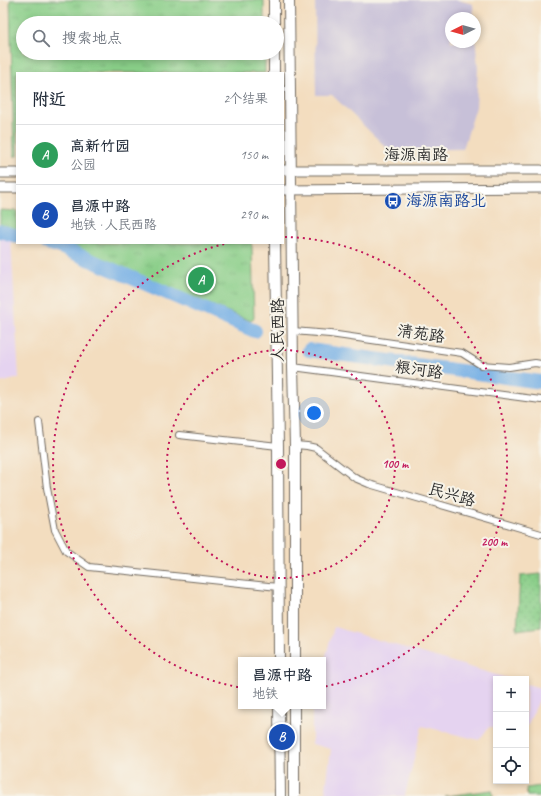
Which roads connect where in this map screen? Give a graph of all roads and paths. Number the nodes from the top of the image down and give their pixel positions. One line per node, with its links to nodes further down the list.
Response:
1 (274, 0): 3 (main road)
2 (289, 0): 6 (main road, 人民西路)
3 (274, 16)
4 (274, 60): 5 (main road)
5 (274, 72)
6 (287, 170): 7 (main road, 海源南路); 13 (main road, 人民西路)
7 (541, 170)
8 (16, 173): 9 (main road)
9 (0, 174)
10 (0, 188): 11 (main road)
11 (16, 188)
12 (541, 188): 13 (main road)
13 (287, 190): 15 (main road, 人民西路)
14 (275, 244): 22 (main road, 人民西路)
15 (294, 331): 16 (street, 清苑路); 17 (main road, 人民西路)
16 (541, 364)
17 (293, 367): 18 (street, 粮河路); 21 (main road, 人民西路)
18 (541, 400)
19 (39, 422): 24 (street)
20 (179, 434): 22 (street)
21 (295, 445): 23 (street, 民兴路); 26 (main road, 人民西路)
22 (278, 446): 24 (main road, 人民西路)
23 (541, 534)
24 (278, 587): 25 (main road, 人民西路)
25 (279, 657)
26 (294, 657)
27 (279, 709): 29 (main road)
28 (294, 709): 30 (main road)
29 (280, 796)
30 (294, 796)

